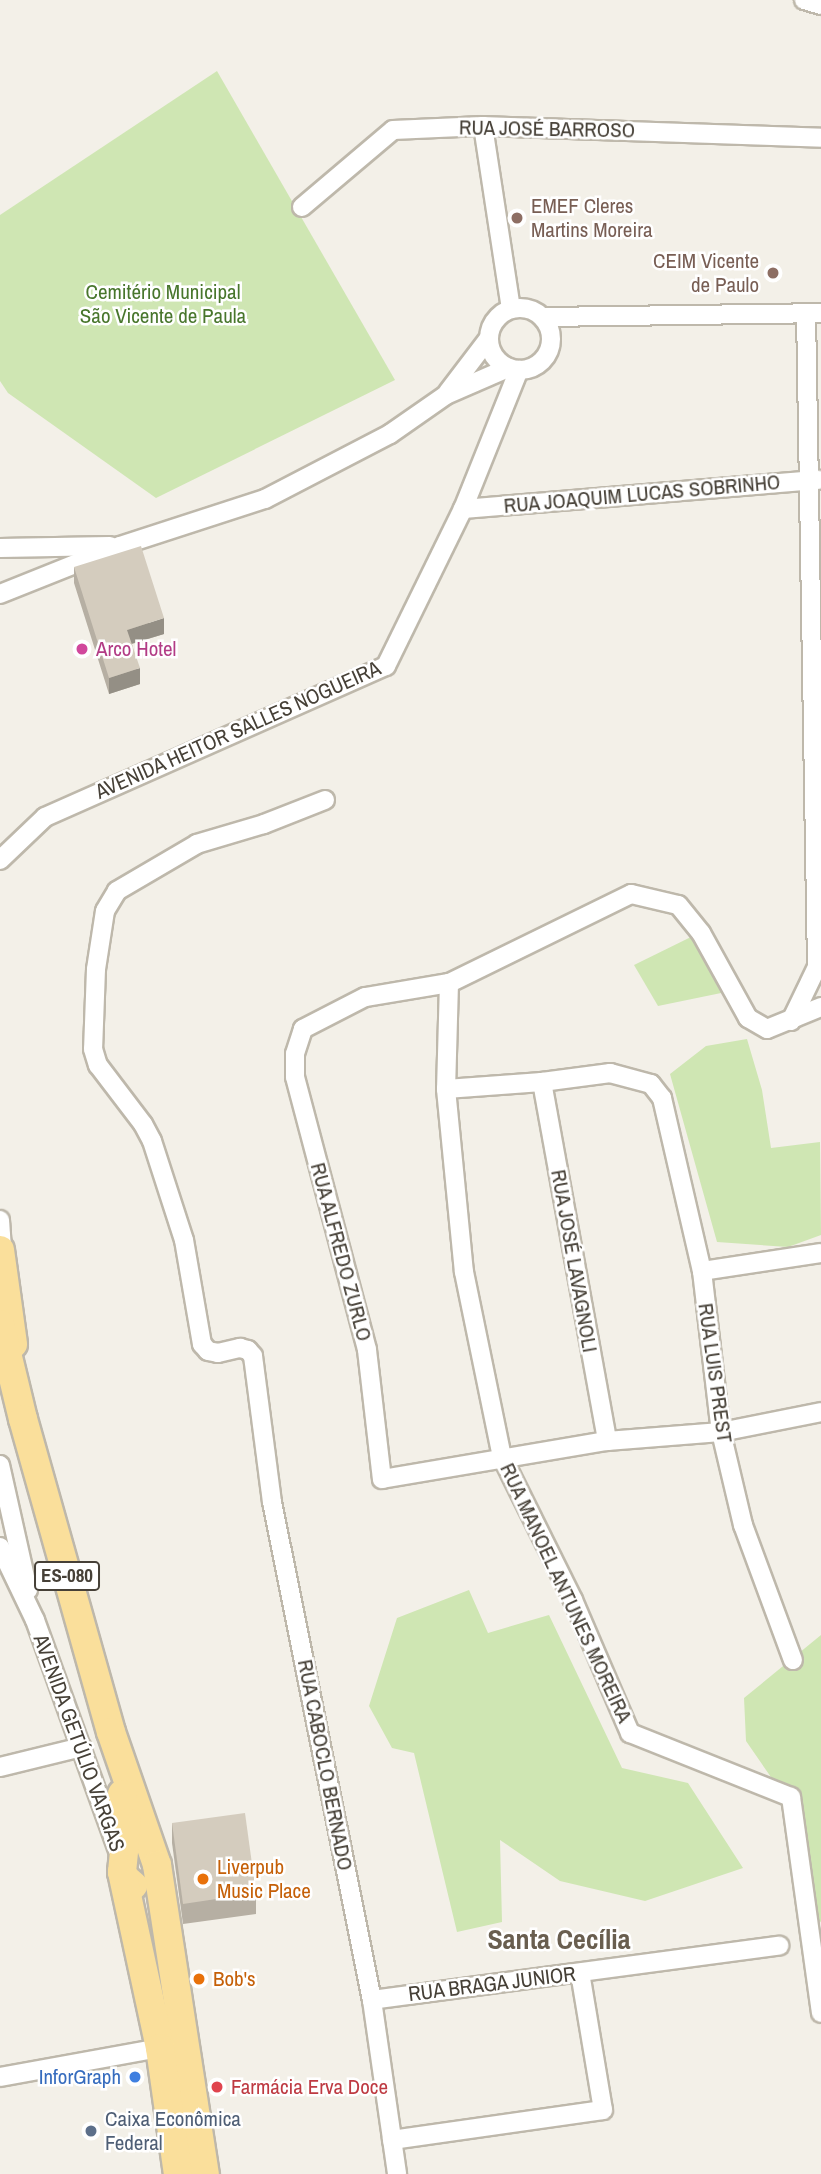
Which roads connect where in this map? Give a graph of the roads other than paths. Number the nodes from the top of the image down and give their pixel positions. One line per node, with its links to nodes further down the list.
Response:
1 (804, 0): 2 (street)
2 (821, 5)
3 (483, 126): 4 (street, RUA JOSÉ BARROSO); 5 (street, RUA JOSÉ BARROSO); 6 (street)
4 (821, 138)
5 (302, 207)
6 (511, 308): 8 (street); 9 (street)
7 (814, 313): 8 (street); 12 (street)
8 (543, 317): 10 (street)
9 (489, 338): 10 (street); 11 (street)
10 (513, 369): 11 (street); 13 (street, AVENIDA HEITOR SALLES NOGUEIRA)
11 (446, 395): 14 (street)
12 (815, 480): 13 (street, RUA JOAQUIM LUCAS SOBRINHO); 21 (street)
13 (463, 509): 18 (street, AVENIDA HEITOR SALLES NOGUEIRA)
14 (120, 546): 15 (street); 16 (street)
15 (0, 548)
16 (0, 594)
17 (325, 800): 44 (street, RUA CABOCLO BERNADO)
18 (0, 860)
19 (449, 984): 21 (street); 23 (street, RUA MANOEL ANTUNES MOREIRA); 33 (street, RUA ALFREDO ZURLO)
20 (821, 1007): 21 (street)
21 (791, 1021)
22 (542, 1082): 23 (street); 27 (street, RUA LUIS PREST); 32 (street, RUA JOSÉ LAVAGNOLI)
23 (446, 1089): 33 (street, RUA MANOEL ANTUNES MOREIRA)
24 (0, 1220): 26 (street)
25 (821, 1253): 27 (street)
26 (1, 1256): 30 (main road, ES-080)
27 (702, 1271): 31 (street, RUA LUIS PREST)
28 (0, 1324): 30 (main road, ES-080)
29 (821, 1412): 31 (street)
30 (23, 1419): 38 (main road, ES-080)
31 (721, 1432): 32 (street); 37 (street, RUA LUIS PREST)
32 (607, 1441): 33 (street)
33 (502, 1457): 45 (street, RUA MANOEL ANTUNES MOREIRA)
34 (0, 1465): 36 (street, AVENIDA GETÚLIO VARGAS)
35 (0, 1548): 36 (street, AVENIDA GETÚLIO VARGAS)
36 (35, 1620): 39 (street, AVENIDA GETÚLIO VARGAS)
37 (793, 1660)
38 (111, 1732): 41 (main road, ES-080); 41 (main road, ES-080)
39 (82, 1747): 40 (street); 41 (street, AVENIDA GETÚLIO VARGAS)
40 (0, 1767)
41 (133, 1850): 46 (main road, AVENIDA GETÚLIO VARGAS / ES-080); 50 (main road, AVENIDA GETÚLIO VARGAS / ES-080)
42 (779, 1946): 43 (street, RUA BRAGA JUNIOR)
43 (580, 1973): 44 (street, RUA BRAGA JUNIOR); 48 (street)
44 (372, 2000): 48 (street, RUA CABOCLO BERNADO)
45 (821, 2012)
46 (160, 2048): 47 (street); 49 (main road, AVENIDA GETÚLIO VARGAS / ES-080)
47 (0, 2077)
48 (392, 2140): 51 (street, RUA CABOCLO BERNADO)
49 (177, 2174)
50 (205, 2174)
51 (397, 2174)

